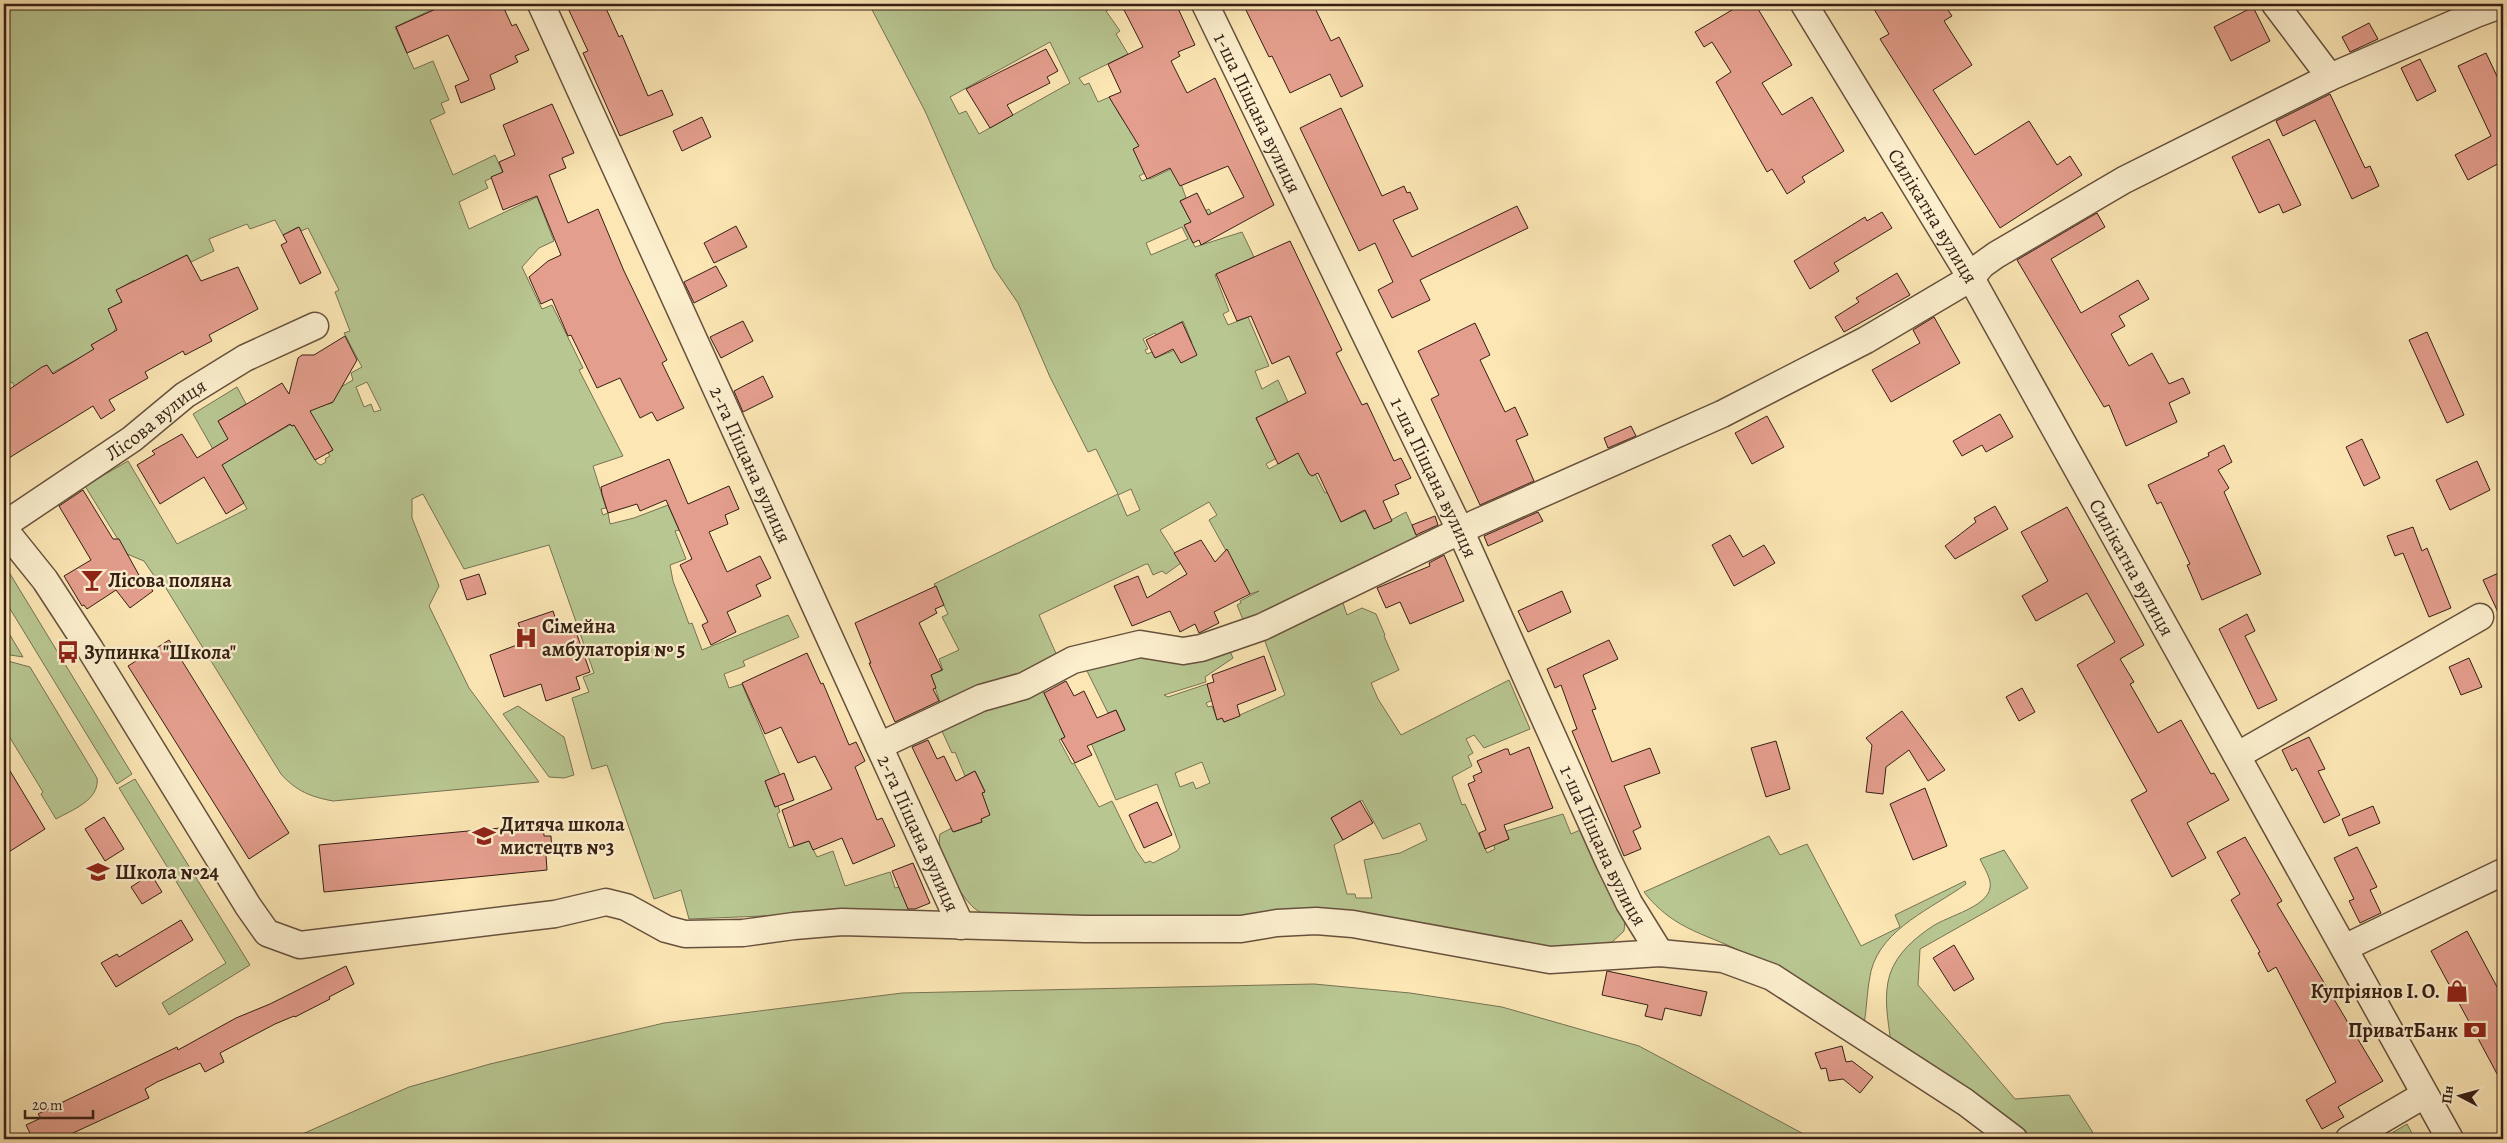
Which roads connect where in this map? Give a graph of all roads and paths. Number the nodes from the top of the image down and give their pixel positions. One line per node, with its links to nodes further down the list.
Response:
1 (541, 4): 13 (street, 2-га Піщана вулиця)
2 (1205, 4): 11 (street, 1-ша Піщана вулиця)
3 (1804, 4): 7 (street, Силікатна вулиця)
4 (2275, 4): 6 (street)
5 (2499, 10): 6 (street)
6 (2330, 78): 7 (street)
7 (1971, 278): 11 (street); 14 (street, Силікатна вулиця)
8 (315, 326): 9 (street, Лісова вулиця)
9 (4, 525)
10 (4, 529): 16 (street)
11 (1461, 532): 13 (street); 18 (street, 1-ша Піщана вулиця)
12 (2480, 617): 14 (street)
13 (879, 746): 16 (street, 2-га Піщана вулиця)
14 (2238, 755): 17 (street, Силікатна вулиця)
15 (2503, 872): 17 (street)
16 (961, 926): 18 (street)
17 (2344, 948): 19 (street, Силікатна вулиця)
18 (1660, 952): 20 (street)
19 (2424, 1095): 21 (street); 22 (street, Силікатна вулиця)
20 (2014, 1139)
21 (2349, 1139)
22 (2450, 1139)

